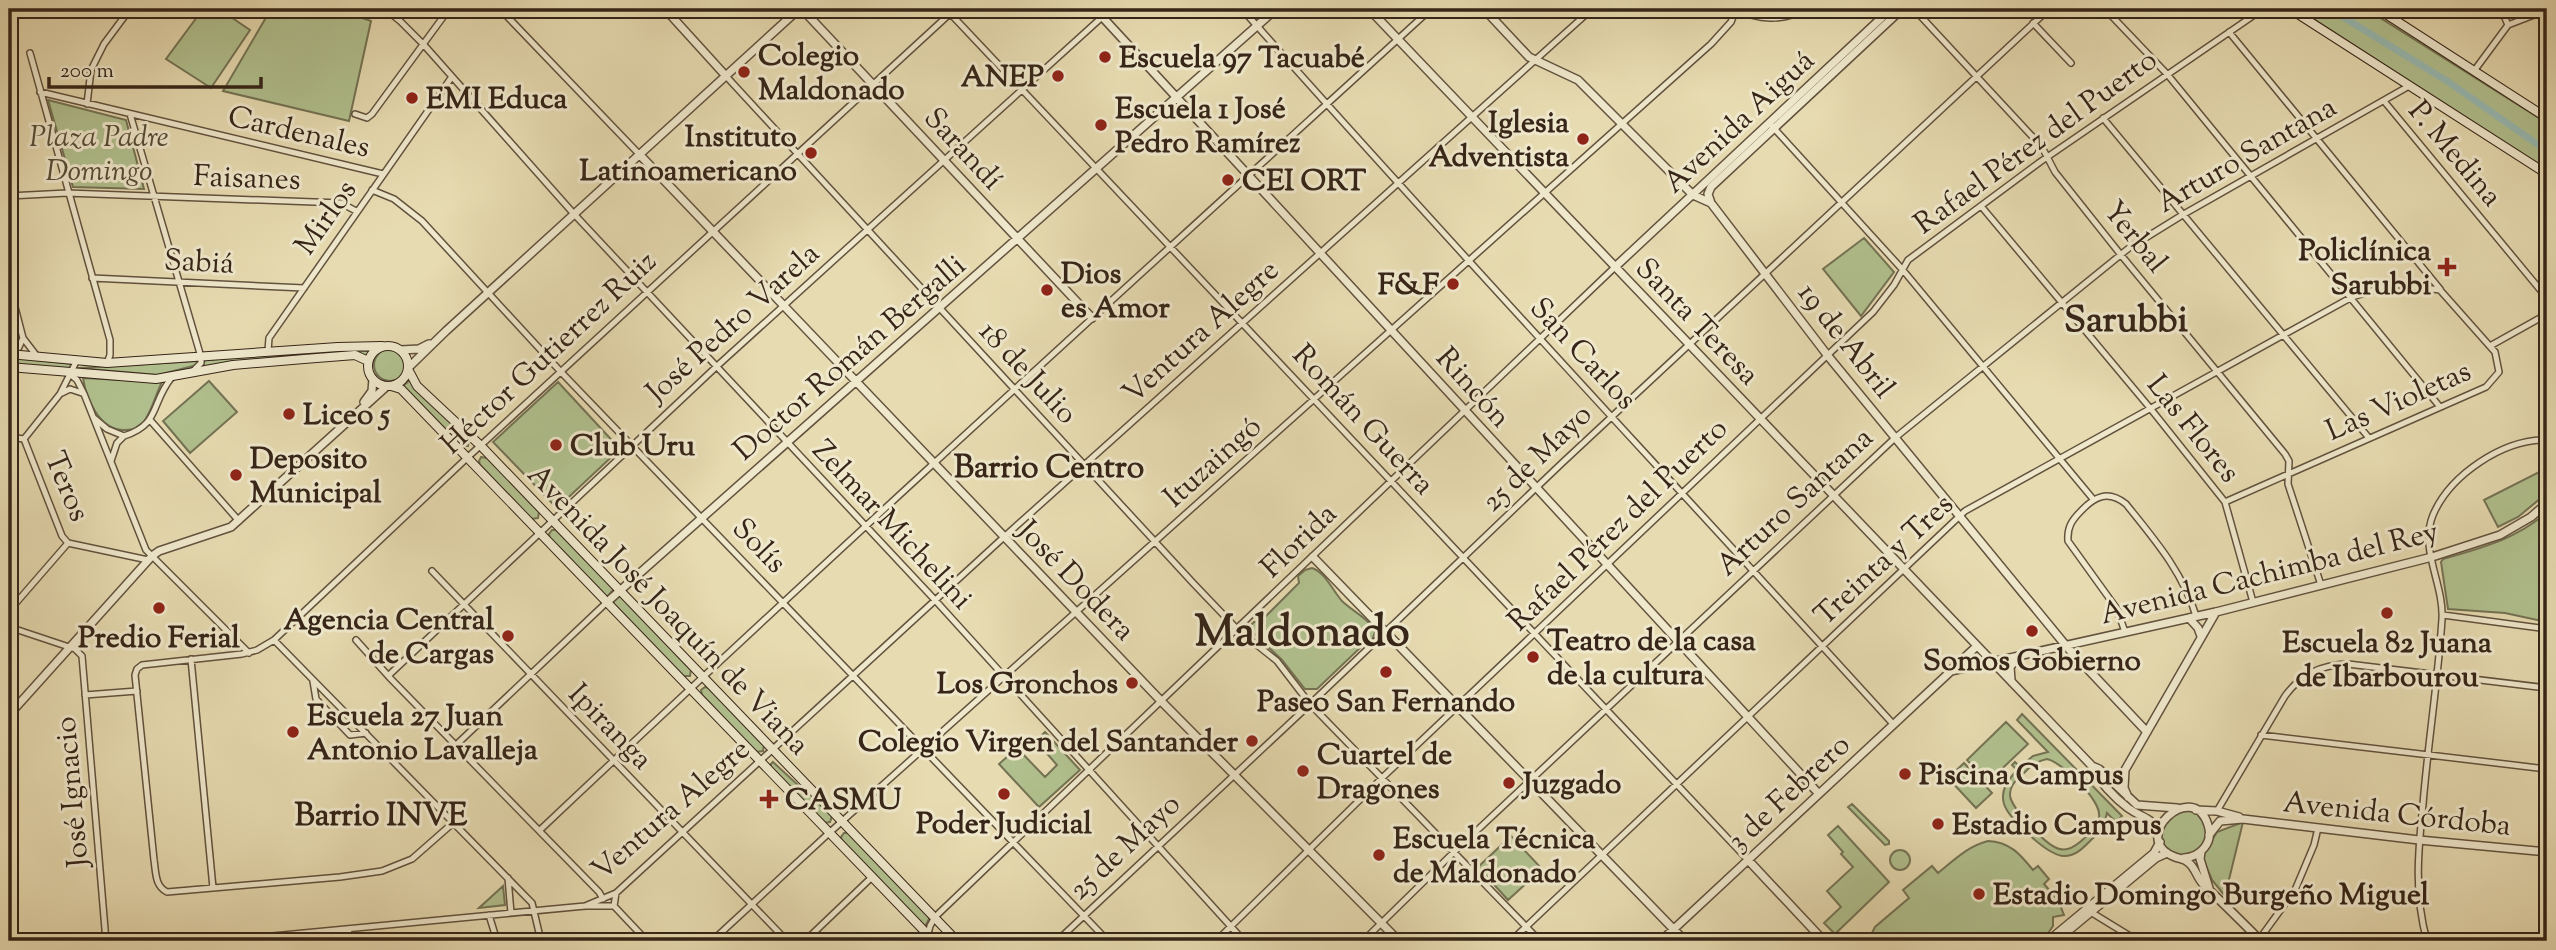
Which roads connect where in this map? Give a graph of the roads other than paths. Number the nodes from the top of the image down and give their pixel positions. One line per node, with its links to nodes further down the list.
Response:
1 (130, 9): 50 (street)
2 (385, 9): 34 (street, Zelmar Michelini)
3 (449, 9): 34 (street)
4 (500, 9): 60 (street)
5 (665, 9): 40 (street, 18 de Julio)
6 (800, 9): 40 (street); 43 (street, Sarandí)
7 (1095, 9): 28 (street, Rincón)
8 (1111, 9): 28 (street, José Pedro Varela)
9 (1242, 9): 31 (street, San Carlos)
10 (1276, 9): 31 (street, Doctor Román Bergalli)
11 (1369, 9): 33 (street, Santa Teresa)
12 (1431, 9): 33 (street)
13 (1484, 9): 36 (street, 19 de Abril)
14 (1592, 9): 36 (street, Ventura Alegre)
15 (1736, 9): 16 (street); 56 (street, Ituzaingó)
16 (1804, 9)
17 (1891, 9): 57 (street, Avenida Aiguá)
18 (1902, 9): 57 (street, Avenida Aiguá)
19 (1914, 9): 41 (street, Yerbal)
20 (2049, 9): 29 (street, 25 de Mayo)
21 (2105, 9): 39 (street)
22 (2263, 9): 32 (street, Rafael Pérez del Puerto)
23 (2290, 9): 44 (main road)
24 (2378, 9): 38 (main road)
25 (2501, 9): 30 (street)
26 (950, 10): 43 (street, Héctor Gutierrez Ruiz); 45 (street, Román Guerra)
27 (2547, 10): 30 (street)
28 (1102, 17): 45 (street, José Pedro Varela); 47 (street, Rincón)
29 (2033, 23): 37 (street); 41 (street, 25 de Mayo)
30 (2508, 25): 38 (street)
31 (1257, 26): 47 (street, Doctor Román Bergalli); 49 (street, San Carlos)
32 (2229, 32): 39 (street, Rafael Pérez del Puerto); 58 (street)
33 (1399, 39): 49 (street); 53 (street, Santa Teresa)
34 (424, 45): 42 (street, Zelmar Michelini); 52 (street)
35 (30, 53): 46 (street)
36 (1535, 60): 53 (street, Ventura Alegre); 56 (street, 19 de Abril)
37 (2071, 63)
38 (2474, 71): 55 (main road)
39 (2167, 74): 54 (street, Rafael Pérez del Puerto); 68 (street)
40 (725, 75): 59 (street, 18 de Julio); 60 (street)
41 (1976, 75): 61 (street, Yerbal); 77 (street, 25 de Mayo)
42 (451, 78): 65 (street, Mirlos); 80 (street, Zelmar Michelini)
43 (873, 85): 59 (street, Héctor Gutierrez Ruiz); 62 (street, Sarandí)
44 (2409, 86): 48 (street, Arturo Santana); 66 (main road)
45 (1021, 88): 62 (street, José Pedro Varela); 64 (street, Román Guerra)
46 (40, 92): 50 (street, Cardenales); 71 (street)
47 (1176, 99): 64 (street, Doctor Román Bergalli); 67 (street, Rincón)
48 (2384, 101): 58 (street, Arturo Santana); 100 (street, P. Medina)
49 (1328, 102): 67 (street); 69 (street, San Carlos)
50 (87, 104): 51 (street, Cardenales)
51 (130, 114): 65 (street, Cardenales); 75 (street)
52 (355, 114)
53 (1472, 117): 69 (street, Ventura Alegre); 72 (street, Santa Teresa)
54 (2103, 118): 61 (street, Rafael Pérez del Puerto); 81 (street)
55 (2547, 118)
56 (1622, 124): 72 (street, Ituzaingó); 73 (street, 19 de Abril)
57 (1772, 127): 63 (street, Avenida Aiguá); 77 (street)
58 (2318, 138): 68 (street, Arturo Santana); 96 (street)
59 (798, 153): 82 (street, Héctor Gutierrez Ruiz); 83 (street, 18 de Julio)
60 (639, 154): 80 (street); 82 (street, José Dodera)
61 (2047, 157): 78 (street, Rafael Pérez del Puerto); 87 (street, Yerbal)
62 (944, 159): 83 (street, José Pedro Varela); 84 (street, Sarandí)
63 (1730, 164): 73 (street, Avenida Aiguá); 76 (street, Avenida Aiguá)
64 (1098, 169): 84 (street, Doctor Román Bergalli); 85 (street, Román Guerra)
65 (383, 174): 70 (street, Mirlos)
66 (2547, 174)
67 (1249, 176): 85 (street); 86 (street, Rincón)
68 (2251, 176): 81 (street, Arturo Santana); 99 (street)
69 (1398, 183): 86 (street, Ventura Alegre); 88 (street, San Carlos)
70 (372, 190): 79 (street, Mirlos); 98 (street, Solís)
71 (67, 193): 74 (street, Faisanes); 75 (street, Faisanes); 92 (street)
72 (1544, 193): 88 (street, Ituzaingó); 89 (street, Santa Teresa)
73 (1693, 195): 76 (street, 19 de Abril); 89 (street, Avenida Aiguá)
74 (9, 196)
75 (153, 197): 79 (street, Faisanes); 93 (street)
76 (1711, 203): 91 (street, 19 de Abril)
77 (1841, 203): 90 (street); 91 (street, 25 de Mayo)
78 (1982, 206): 90 (street, Rafael Pérez del Puerto); 101 (street, Las Flores)
79 (356, 211): 95 (street, Mirlos)
80 (574, 214): 97 (street, Zelmar Michelini); 98 (street)
81 (2184, 214): 87 (street, Arturo Santana); 109 (street)
82 (713, 230): 97 (street, Héctor Gutierrez Ruiz); 102 (street, José Dodera)
83 (867, 230): 102 (street, José Pedro Varela); 103 (street, 18 de Julio)
84 (1017, 239): 103 (street, Doctor Román Bergalli); 105 (street, Sarandí)
85 (1171, 247): 105 (street); 106 (street, Román Guerra)
86 (1320, 254): 106 (street, Ventura Alegre); 107 (street, Rincón)
87 (2121, 255): 101 (street, Arturo Santana); 128 (street, Yerbal)
88 (1469, 260): 107 (street, Ituzaingó); 111 (street, San Carlos)
89 (1615, 267): 111 (street, Florida); 112 (street, Santa Teresa)
90 (1902, 269): 118 (street, Rafael Pérez del Puerto); 124 (street)
91 (1766, 272): 112 (street, 25 de Mayo); 118 (street, 19 de Abril)
92 (92, 278): 93 (street, Sabiá); 123 (street)
93 (178, 283): 95 (street, Sabiá); 119 (street)
94 (9, 284): 110 (street)
95 (303, 288): 116 (street, Mirlos)
96 (2440, 289): 99 (street, Treinta y Tres); 113 (street)
97 (646, 292): 125 (street, Zelmar Michelini); 129 (street, Héctor Gutierrez Ruiz)
98 (488, 293): 108 (street); 129 (street, Solís)
99 (2352, 297): 109 (street, Treinta y Tres); 140 (street)
100 (2547, 298)
101 (2061, 302): 124 (street, Arturo Santana); 141 (street, Las Flores)
102 (785, 305): 125 (street, José Pedro Varela); 134 (street, José Dodera)
103 (939, 307): 134 (street, Doctor Román Bergalli); 136 (street, 18 de Julio)
104 (2547, 314): 113 (street, Las Violetas)
105 (1092, 318): 136 (street)
106 (1243, 323): 139 (street, Román Guerra); 160 (street, Ventura Alegre)
107 (1391, 330): 139 (street, Ituzaingó); 142 (street, Rincón)
108 (446, 331): 115 (street); 127 (street)
109 (2284, 334): 128 (street, Treinta y Tres); 151 (street)
110 (23, 338): 117 (street); 120 (street)
111 (1539, 339): 142 (street, Florida); 145 (street, San Carlos)
112 (1689, 344): 145 (street, 25 de Mayo); 146 (street, Santa Teresa)
113 (2490, 345): 140 (street, Las Violetas)
114 (382, 346): 115 (main road); 116 (main road); 122 (main road)
115 (401, 350): 127 (main road)
116 (268, 351): 119 (main road)
117 (10, 354): 120 (main road)
118 (1828, 356): 146 (street, Rafael Pérez del Puerto); 150 (street, 19 de Abril)
119 (201, 357): 123 (main road); 130 (street)
120 (38, 358): 121 (main road)
121 (77, 360): 123 (main road); 131 (street)
122 (368, 361): 130 (main road); 133 (main road)
123 (107, 363)
124 (1984, 366): 150 (street, Arturo Santana); 158 (street)
125 (716, 367): 154 (street, Zelmar Michelini); 155 (street, José Pedro Varela)
126 (9, 368): 131 (main road)
127 (408, 369): 135 (main road); 156 (main road, Avenida José Joaquín de Viana)
128 (2218, 370): 141 (street, Treinta y Tres); 162 (street, Yerbal)
129 (561, 372): 155 (street, Solís); 156 (street, Héctor Gutierrez Ruiz)
130 (190, 373): 132 (main road)
131 (70, 374): 132 (main road); 137 (street); 138 (street)
132 (172, 377): 147 (street)
133 (373, 379): 135 (main road); 144 (street)
134 (856, 379): 154 (street, Doctor Román Bergalli); 159 (street, José Dodera)
135 (389, 386): 144 (street); 157 (main road, Avenida José Joaquín de Viana)
136 (1015, 390): 159 (street); 160 (street, 18 de Julio)
137 (60, 394): 138 (street); 152 (street)
138 (84, 394): 143 (street)
139 (1314, 400): 163 (street, Román Guerra); 177 (street, Ituzaingó)
140 (2440, 407): 151 (street, Las Violetas)
141 (2150, 408): 158 (street, Treinta y Tres); 168 (street, Las Flores)
142 (1464, 410): 163 (street, Florida); 164 (street, Rincón)
143 (92, 416): 148 (street); 161 (street)
144 (353, 416): 173 (street)
145 (1612, 416): 164 (street, 25 de Mayo); 165 (street, San Carlos)
146 (1760, 419): 165 (street, Rafael Pérez del Puerto); 166 (street, Santa Teresa)
147 (150, 420): 148 (street); 173 (street)
148 (124, 436): 161 (street)
149 (9, 437): 152 (street)
150 (1896, 437): 166 (street, Arturo Santana); 171 (street, 19 de Abril)
151 (2369, 438): 162 (street, Las Violetas)
152 (24, 439): 178 (street, Teros)
153 (2547, 440): 179 (street)
154 (786, 443): 170 (street, Doctor Román Bergalli); 174 (street, Zelmar Michelini)
155 (632, 445): 170 (street, Solís); 172 (street, José Pedro Varela)
156 (481, 446): 157 (street, Héctor Gutierrez Ruiz); 172 (main road, Avenida José Joaquín de Viana)
157 (468, 457): 175 (main road, Avenida José Joaquín de Viana); 206 (street, Héctor Gutierrez Ruiz)
158 (2060, 458): 167 (street); 171 (street, Treinta y Tres)
159 (934, 463): 174 (street); 176 (street, José Dodera)
160 (1084, 464): 176 (street, Ventura Alegre); 177 (street, 18 de Julio)
161 (111, 465): 181 (street)
162 (2288, 474): 168 (street, Las Violetas); 187 (street, Yerbal)
163 (1391, 481): 180 (street, Florida); 182 (street, Román Guerra)
164 (1537, 488): 182 (street, 25 de Mayo); 183 (street, Rincón)
165 (1682, 493): 183 (street, Rafael Pérez del Puerto); 185 (street, San Carlos)
166 (1834, 495): 184 (street, Santa Teresa); 185 (street, Arturo Santana)
167 (2093, 499): 198 (street); 203 (street)
168 (2225, 502): 190 (street, Las Flores)
169 (2547, 503): 179 (street, Avenida Cachimba del Rey)
170 (702, 517): 188 (street, Doctor Román Bergalli); 192 (street, Solís)
171 (1960, 517): 184 (street, Treinta y Tres); 212 (street, 19 de Abril)
172 (552, 520): 175 (street, José Pedro Varela); 188 (main road, Avenida José Joaquín de Viana)
173 (239, 521): 181 (street)
174 (866, 527): 189 (street, Zelmar Michelini); 192 (street)
175 (539, 533): 191 (main road, Avenida José Joaquín de Viana); 193 (street, José Pedro Varela)
176 (1004, 537): 189 (street, Ventura Alegre); 195 (street, José Dodera)
177 (1155, 542): 195 (street, Ituzaingó); 200 (street, 18 de Julio)
178 (68, 543): 181 (street); 194 (street, Teros)
179 (2431, 556): 187 (street, Avenida Cachimba del Rey); 197 (street)
180 (1313, 557): 200 (street, Florida); 202 (street)
181 (150, 558): 210 (street); 213 (street)
182 (1463, 559): 202 (street, 25 de Mayo); 204 (street, Román Guerra)
183 (1606, 565): 204 (street, Rafael Pérez del Puerto); 208 (street, Rincón)
184 (1905, 569): 209 (street, Santa Teresa); 211 (street, Treinta y Tres)
185 (1754, 570): 208 (street, Arturo Santana); 211 (street, San Carlos)
186 (432, 572): 193 (street, Ipiranga)
187 (2321, 585): 190 (street, Avenida Cachimba del Rey)
188 (619, 589): 191 (street, Doctor Román Bergalli); 222 (main road, Avenida José Joaquín de Viana)
189 (935, 600): 221 (street, Ventura Alegre); 223 (street, Zelmar Michelini)
190 (2253, 602): 196 (street, Avenida Cachimba del Rey)
191 (606, 603): 220 (street, Doctor Román Bergalli); 226 (main road, Avenida José Joaquín de Viana)
192 (784, 603): 221 (street, Solís); 222 (street)
193 (463, 605): 219 (street, José Pedro Varela); 220 (street, Ipiranga)
194 (9, 611)
195 (1077, 612): 223 (street, Ituzaingó); 230 (street, José Dodera)
196 (2216, 612): 198 (street, Avenida Cachimba del Rey); 205 (street)
197 (2443, 615): 201 (street); 217 (street)
198 (2193, 617): 203 (street, Avenida Cachimba del Rey); 205 (street)
199 (9, 627): 210 (street)
200 (1237, 629): 230 (street, Florida); 231 (street, 18 de Julio)
201 (2547, 629)
202 (1386, 630): 231 (street, 25 de Mayo); 232 (street)
203 (2126, 632): 212 (street, Avenida Cachimba del Rey)
204 (1535, 634): 232 (street, Rafael Pérez del Puerto); 233 (street, Román Guerra)
205 (2201, 636): 237 (street)
206 (274, 640): 213 (street, Héctor Gutierrez Ruiz); 224 (street)
207 (356, 640): 219 (street)
208 (1678, 642): 233 (street, Arturo Santana); 235 (street, Rincón)
209 (1977, 646): 216 (street, Santa Teresa); 218 (street)
210 (68, 647): 229 (street, José Ignacio); 234 (street)
211 (1822, 647): 235 (street, Treinta y Tres); 236 (street, San Carlos)
212 (2067, 647): 214 (street, Avenida Cachimba del Rey); 237 (street, 19 de Abril)
213 (249, 653): 215 (street, Héctor Gutierrez Ruiz)
214 (2019, 657): 216 (street, Avenida Cachimba del Rey); 225 (street)
215 (191, 659): 228 (street, Héctor Gutierrez Ruiz); 281 (street)
216 (1993, 663): 218 (street, 3 de Febrero); 225 (street, Santa Teresa)
217 (2436, 673): 227 (street); 239 (street); 243 (street)
218 (1948, 674): 236 (street, 3 de Febrero)
219 (389, 675): 240 (street)
220 (531, 675): 240 (street, Doctor Román Bergalli); 244 (street, Ipiranga)
221 (853, 676): 241 (street, Ventura Alegre); 242 (street, Solís)
222 (702, 677): 226 (street); 241 (main road, Avenida José Joaquín de Viana)
223 (1003, 677): 242 (street, Ituzaingó); 248 (street, Zelmar Michelini)
224 (312, 678): 238 (street); 238 (street)
225 (2011, 681): 246 (street, Santa Teresa)
226 (690, 688): 244 (street); 245 (main road, Avenida José Joaquín de Viana)
227 (2547, 688)
228 (137, 691): 229 (street); 281 (street)
229 (85, 695): 303 (street, José Ignacio)
230 (1162, 702): 248 (street, Florida); 249 (street, José Dodera)
231 (1310, 704): 249 (street, 25 de Mayo); 250 (street, 18 de Julio)
232 (1459, 706): 250 (street, Rafael Pérez del Puerto); 251 (street)
233 (1606, 711): 251 (street, Arturo Santana); 252 (street, Román Guerra)
234 (9, 715)
235 (1747, 718): 252 (street, Treinta y Tres); 253 (street, Rincón)
236 (1894, 725): 253 (street, 3 de Febrero)
237 (2147, 732): 254 (street)
238 (366, 733): 260 (street)
239 (2261, 735): 243 (street); 257 (street)
240 (456, 745): 262 (street)
241 (772, 750): 245 (street, Ventura Alegre); 259 (main road, Avenida José Joaquín de Viana)
242 (924, 750): 259 (street, Ituzaingó); 269 (street, Solís)
243 (2427, 755): 247 (street); 267 (street)
244 (613, 760): 262 (street); 264 (street, Ipiranga)
245 (759, 761): 264 (street, Ventura Alegre); 265 (main road, Avenida José Joaquín de Viana)
246 (2091, 766): 254 (street); 263 (street)
247 (2547, 769)
248 (1090, 771): 269 (street, Florida); 270 (street, Zelmar Michelini)
249 (1234, 775): 270 (street, 25 de Mayo); 271 (street, José Dodera)
250 (1382, 778): 271 (street, Rafael Pérez del Puerto); 272 (street, 18 de Julio)
251 (1530, 781): 272 (street, Arturo Santana); 276 (street)
252 (1676, 785): 276 (street, Treinta y Tres); 278 (street, Román Guerra)
253 (1819, 794): 278 (street, 3 de Febrero)
254 (2128, 797): 255 (street)
255 (2185, 808): 256 (street); 263 (street)
256 (2195, 810): 257 (street, Avenida Córdoba); 266 (street)
257 (2217, 811): 258 (street, Avenida Córdoba)
258 (2243, 819): 261 (street, Avenida Córdoba); 266 (street, Avenida Córdoba)
259 (843, 821): 265 (street, Ituzaingó); 294 (main road, Avenida José Joaquín de Viana)
260 (453, 822): 280 (street); 281 (street)
261 (2318, 828): 267 (street, Avenida Córdoba); 328 (street)
262 (540, 830): 284 (street)
263 (2159, 831): 268 (street)
264 (682, 832): 283 (street, Ventura Alegre); 285 (street, Ipiranga)
265 (829, 833): 279 (main road, Avenida José Joaquín de Viana); 285 (street, Ituzaingó)
266 (2209, 835): 273 (street)
267 (2419, 840): 274 (street, Avenida Córdoba); 329 (street)
268 (2160, 842): 275 (street); 290 (street)
269 (1014, 843): 293 (street, Solís); 294 (street, Florida)
270 (1157, 846): 293 (street, 25 de Mayo); 296 (street, Zelmar Michelini)
271 (1309, 851): 295 (street, José Dodera); 296 (street, Rafael Pérez del Puerto)
272 (1454, 852): 295 (street, Arturo Santana); 297 (street, 18 de Julio)
273 (2201, 852): 277 (street); 282 (street)
274 (2547, 852)
275 (2167, 853): 277 (street); 290 (street)
276 (1602, 854): 297 (street, Treinta y Tres); 299 (street)
277 (2184, 858): 282 (street)
278 (1749, 860): 299 (street, 3 de Febrero); 300 (street)
279 (872, 877): 302 (main road, Avenida José Joaquín de Viana); 311 (street)
280 (508, 878): 289 (street); 291 (street)
281 (213, 888)
282 (2210, 889): 328 (street)
283 (616, 893): 284 (street, Ventura Alegre); 288 (street)
284 (603, 899): 286 (street, Ventura Alegre); 287 (street)
285 (752, 905): 309 (street, Ituzaingó); 310 (street, Ipiranga)
286 (585, 906): 287 (street, Ventura Alegre); 289 (street, Ventura Alegre)
287 (598, 906): 288 (street, Ventura Alegre)
288 (614, 906): 308 (street)
289 (533, 911): 291 (street, Ventura Alegre); 307 (street)
290 (2089, 911): 325 (street); 326 (street); 327 (street)
291 (511, 913): 292 (street, Ventura Alegre)
292 (489, 915): 298 (street, Ventura Alegre); 306 (street)
293 (1083, 915): 313 (street, 25 de Mayo); 314 (street, Solís)
294 (935, 917): 302 (street, Florida); 312 (main road, Avenida José Joaquín de Viana)
295 (1381, 923): 317 (street, Arturo Santana); 318 (street, José Dodera)
296 (1231, 927): 315 (street, Rafael Pérez del Puerto); 316 (street, Zelmar Michelini)
297 (1526, 927): 319 (street, Treinta y Tres); 320 (street, 18 de Julio)
298 (348, 929): 301 (street, Ventura Alegre); 305 (street)
299 (1674, 929): 321 (street, 3 de Febrero); 322 (street)
300 (1818, 935): 323 (street); 324 (street)
301 (287, 938): 304 (street, Ventura Alegre)
302 (931, 938)
303 (106, 941)
304 (219, 941)
305 (351, 941)
306 (497, 941)
307 (541, 941)
308 (647, 941)
309 (712, 941)
310 (787, 941)
311 (805, 941)
312 (957, 941)
313 (1057, 941)
314 (1108, 941)
315 (1216, 941)
316 (1244, 941)
317 (1363, 941)
318 (1399, 941)
319 (1511, 941)
320 (1540, 941)
321 (1661, 941)
322 (1685, 941)
323 (1811, 941)
324 (1824, 941)
325 (2048, 941)
326 (2056, 941)
327 (2138, 941)
328 (2259, 941)
329 (2427, 941)

